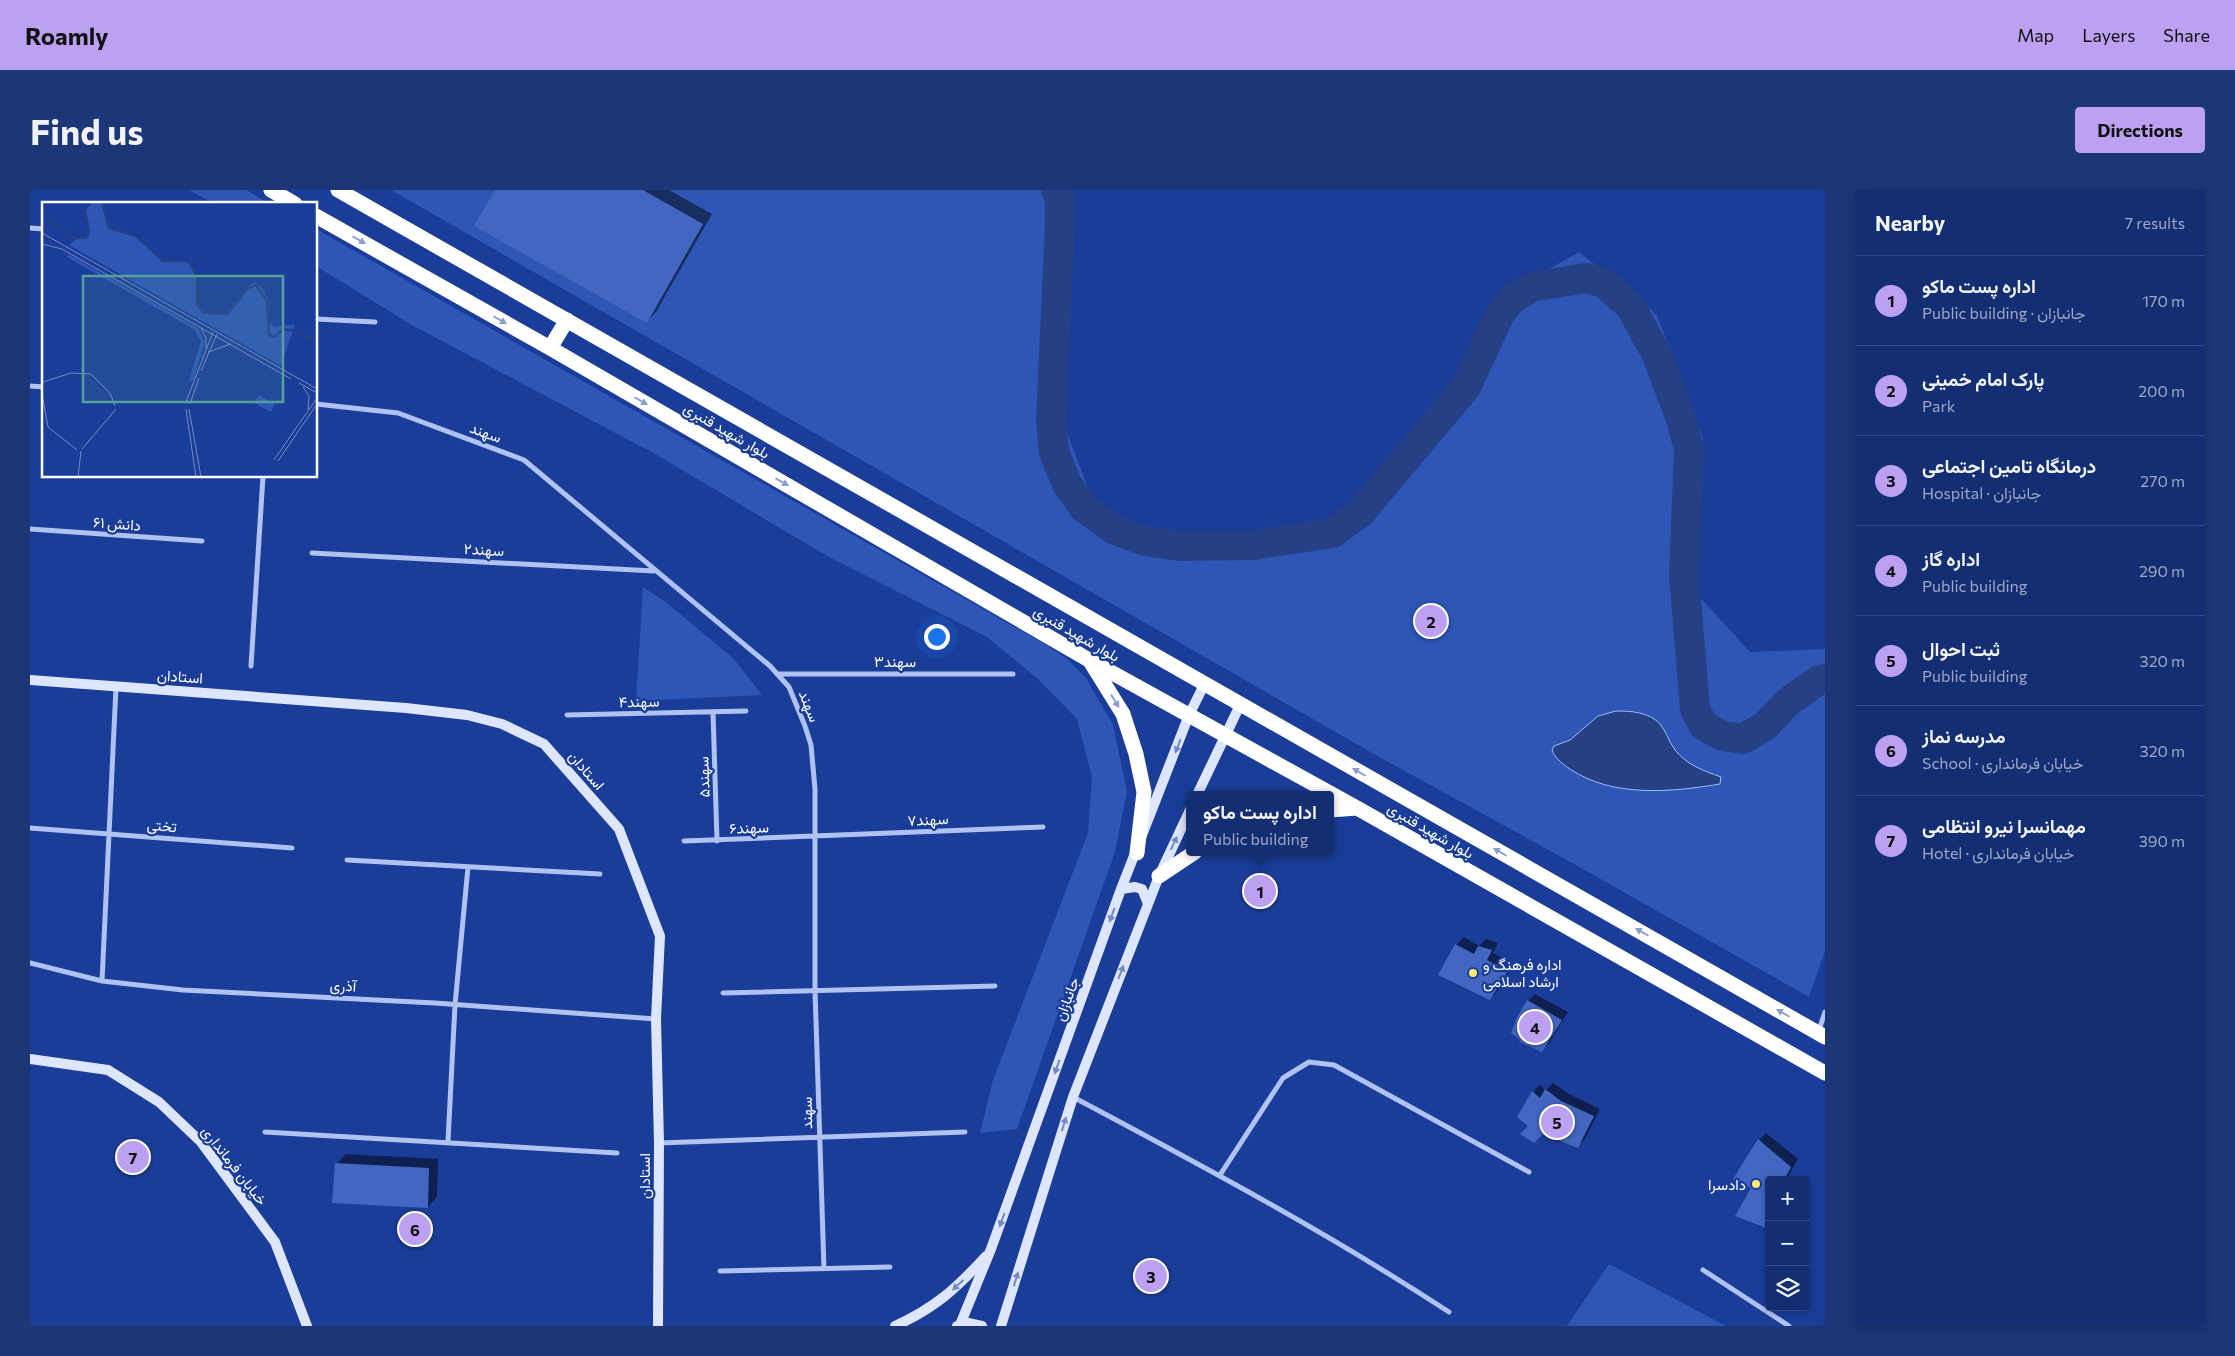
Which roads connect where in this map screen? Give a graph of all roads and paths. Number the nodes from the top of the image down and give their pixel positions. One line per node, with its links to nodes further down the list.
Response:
1 (271, 190): 3 (highway)
2 (338, 190): 6 (highway, بلوار شهید قنبری)
3 (292, 202)
4 (318, 217): 8 (highway, بلوار شهید قنبری, one-way to 8)
5 (318, 319): 7 (street)
6 (567, 320): 8 (highway); 20 (highway, بلوار شهید قنبری)
7 (375, 322)
8 (550, 348): 15 (highway, بلوار شهید قنبری, one-way to 15)
9 (318, 404): 14 (street, سهند)
10 (263, 478): 16 (street)
11 (30, 529): 12 (street, دانش ۶۱)
12 (202, 541)
13 (312, 553): 14 (street, سهند۲)
14 (654, 571): 17 (street, سهند)
15 (1089, 660): 26 (highway, بلوار شهید قنبری); 41 (highway, one-way to 41)
16 (251, 666)
17 (777, 674): 18 (street, سهند۳); 37 (street, سهند)
18 (1013, 674)
19 (30, 680): 21 (main road, استادان)
20 (1204, 685): 22 (highway, بلوار شهید قنبری); 26 (main road, جانبازان)
21 (116, 687): 36 (street); 56 (main road, استادان)
22 (1240, 705): 27 (main road); 57 (highway, بلوار شهید قنبری, one-way to 22)
23 (746, 711): 24 (street, سهند۴)
24 (713, 712): 25 (street, سهند۴); 38 (street, سهند۵)
25 (567, 714)
26 (1189, 715): 27 (highway, بلوار شهید قنبری); 41 (main road, جانبازان, one-way to 41)
27 (1226, 735): 28 (main road); 29 (highway, بلوار شهید قنبری)
28 (1199, 791)
29 (1326, 791)
30 (1334, 795): 31 (highway, بلوار شهید قنبری)
31 (1357, 808): 32 (highway); 59 (highway, بلوار شهید قنبری)
32 (1334, 810)
33 (1186, 818): 46 (main road, one-way to 33)
34 (1042, 826): 37 (street, سهند۷)
35 (30, 828): 36 (street, تختی)
36 (109, 833): 40 (street, تختی); 50 (street)
37 (815, 837): 38 (street, سهند۶); 52 (street, سهند)
38 (717, 840): 39 (street, سهند۶)
39 (684, 841)
40 (292, 848)
41 (1137, 853): 47 (main road, جانبازان)
42 (1188, 856): 46 (highway)
43 (347, 860): 44 (street)
44 (468, 867): 45 (street); 54 (street)
45 (600, 874)
46 (1158, 876): 48 (main road)
47 (1121, 889): 48 (main road); 69 (main road, جانبازان, one-way to 69)
48 (1148, 904): 60 (main road, one-way to 48)
49 (30, 963): 50 (street, آذری)
50 (102, 981): 54 (street, آذری)
51 (996, 986): 52 (street)
52 (815, 990): 53 (street); 63 (street, سهند)
53 (723, 993)
54 (455, 1005): 56 (street, آذری); 64 (street)
55 (1825, 1012): 57 (street)
56 (656, 1019): 65 (main road, استادان)
57 (1821, 1035)
58 (30, 1059): 76 (main road, خیابان فرمانداری)
59 (1825, 1073)
60 (1073, 1097): 68 (street); 80 (main road, one-way to 60)
61 (266, 1132): 64 (street)
62 (965, 1132): 63 (street)
63 (819, 1138): 65 (street); 71 (street, سهند)
64 (448, 1141): 66 (street)
65 (659, 1143): 77 (main road, استادان)
66 (617, 1153)
67 (1530, 1172): 68 (street)
68 (1220, 1175): 74 (street)
69 (991, 1250): 75 (main road, جانبازان); 78 (main road, one-way to 78)
70 (890, 1267): 71 (street)
71 (824, 1269): 73 (street)
72 (1703, 1270): 81 (street)
73 (720, 1271)
74 (1449, 1312)
75 (958, 1325): 79 (main road)
76 (308, 1326)
77 (658, 1326)
78 (896, 1326)
79 (982, 1326)
80 (1001, 1326)
81 (1789, 1326)

